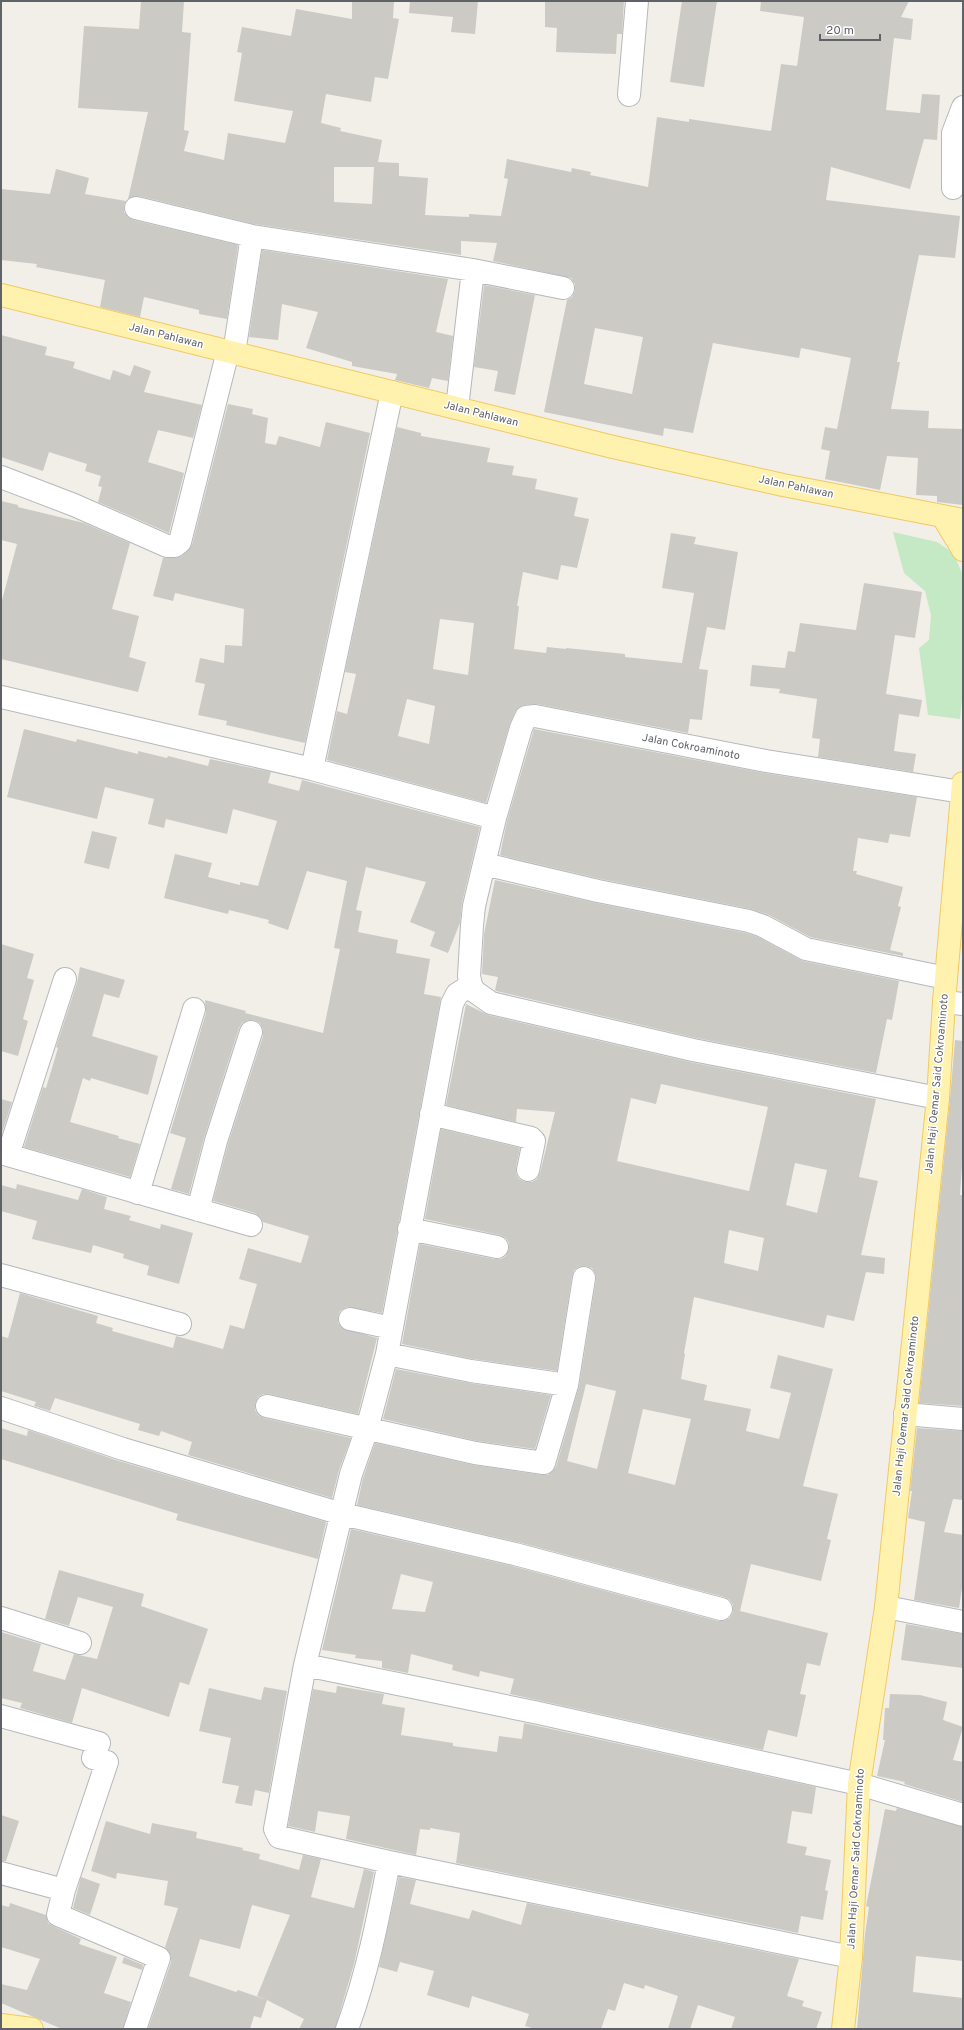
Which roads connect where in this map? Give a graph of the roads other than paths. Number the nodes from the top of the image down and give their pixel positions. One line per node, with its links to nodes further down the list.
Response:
1 (637, 1): 2 (street)
2 (629, 95)
3 (963, 107): 4 (street)
4 (953, 188)
5 (136, 208): 6 (street)
6 (252, 236): 7 (street); 10 (street)
7 (473, 270): 8 (street); 12 (street)
8 (563, 288)
9 (1, 295): 10 (main road, Jalan Pahlawan)
10 (231, 352): 11 (main road, Jalan Pahlawan); 13 (street)
11 (392, 392): 12 (main road, Jalan Pahlawan); 17 (street)
12 (457, 408): 14 (main road, Jalan Pahlawan)
13 (1, 477)
14 (953, 518): 15 (main road)
15 (963, 550)
16 (1, 697): 17 (street)
17 (312, 769): 19 (street)
18 (963, 787): 19 (street, Jalan Cokroaminoto); 21 (main road, Jalan Haji Oemar Said Cokroaminoto)
19 (495, 818): 20 (street)
20 (484, 864): 22 (street); 24 (street)
21 (960, 865): 22 (main road, Jalan Haji Oemar Said Cokroaminoto)
22 (946, 978): 25 (main road, Jalan Haji Oemar Said Cokroaminoto)
23 (65, 979): 30 (street)
24 (471, 985): 28 (street); 29 (street)
25 (953, 1003): 28 (main road, Jalan Haji Oemar Said Cokroaminoto)
26 (194, 1009): 32 (street)
27 (251, 1032): 33 (street)
28 (938, 1098): 46 (main road, Jalan Haji Oemar Said Cokroaminoto)
29 (431, 1114): 31 (street); 35 (street)
30 (4, 1154): 32 (street)
31 (528, 1170)
32 (138, 1193): 33 (street)
33 (198, 1210): 34 (street)
34 (251, 1225)
35 (409, 1229): 36 (street); 41 (street)
36 (497, 1247)
37 (1, 1275): 40 (street)
38 (584, 1278): 43 (street)
39 (350, 1319): 41 (street)
40 (180, 1324)
41 (392, 1328): 42 (street)
42 (387, 1354): 43 (street); 48 (street)
43 (568, 1385): 48 (street)
44 (268, 1406): 48 (street)
45 (1, 1408): 49 (street)
46 (905, 1414): 47 (street); 50 (main road, Jalan Haji Oemar Said Cokroaminoto)
47 (963, 1419)
48 (367, 1429): 49 (street)
49 (342, 1514): 51 (street); 55 (street)
50 (886, 1607): 53 (street); 57 (main road, Jalan Haji Oemar Said Cokroaminoto)
51 (721, 1609)
52 (1, 1618): 54 (street)
53 (963, 1622)
54 (80, 1643)
55 (305, 1665): 57 (street); 59 (street)
56 (1, 1716): 61 (street)
57 (859, 1784): 58 (street); 62 (main road, Jalan Haji Oemar Said Cokroaminoto)
58 (963, 1815)
59 (389, 1862): 62 (street); 66 (street)
60 (1, 1873): 61 (street)
61 (64, 1890): 65 (street)
62 (850, 1957): 67 (main road, Jalan Haji Oemar Said Cokroaminoto)
63 (1, 2025): 64 (main road)
64 (32, 2029)
65 (135, 2029)
66 (346, 2029)
67 (843, 2029)

